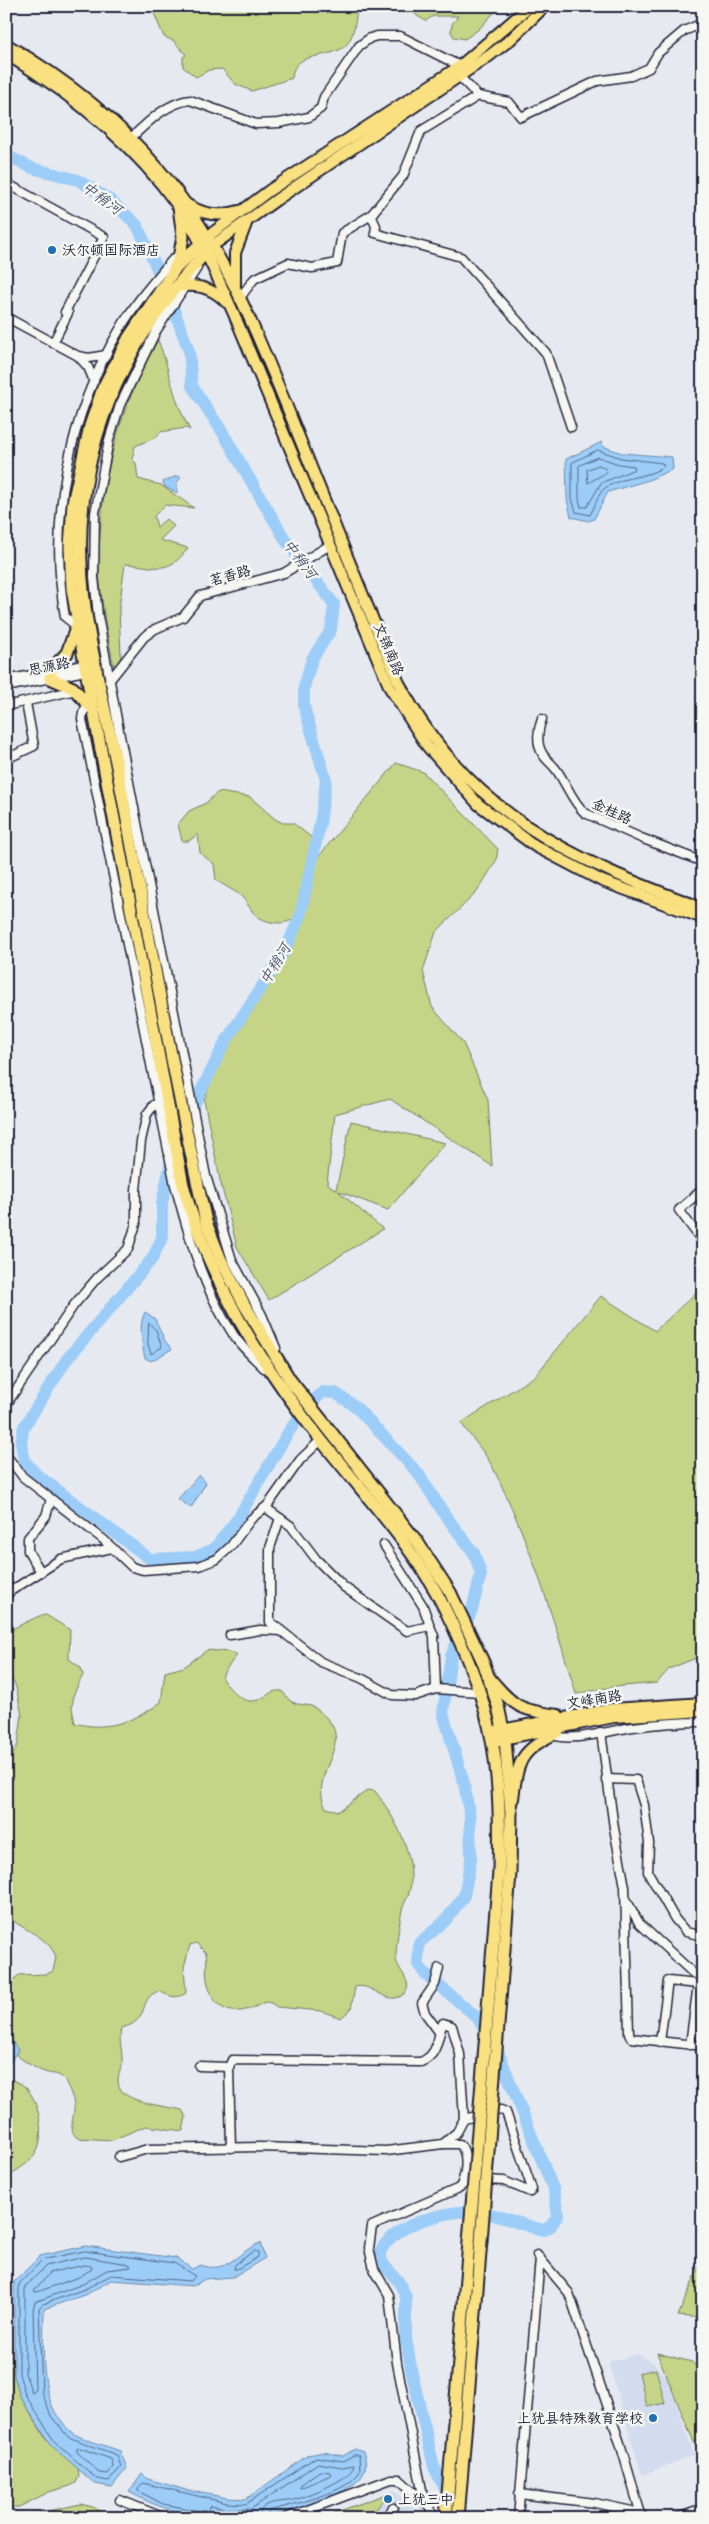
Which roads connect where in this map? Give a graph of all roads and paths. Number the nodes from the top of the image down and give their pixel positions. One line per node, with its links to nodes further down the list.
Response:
1 (530, 6): 6 (main road)
2 (545, 6): 7 (main road)
3 (703, 20): 8 (street)
4 (6, 44): 9 (main road)
5 (6, 54): 11 (main road)
6 (460, 66): 9 (street); 12 (main road)
7 (460, 76): 8 (street); 14 (main road)
8 (478, 96): 13 (street)
9 (130, 139): 11 (main road)
10 (6, 183): 22 (street)
11 (182, 205): 12 (main road); 15 (main road); 16 (highway)
12 (247, 207): 15 (main road)
13 (371, 215): 18 (street); 26 (street)
14 (250, 219): 15 (main road); 18 (main road)
15 (206, 245): 16 (street); 17 (highway); 18 (main road, 文锦南路); 19 (main road, 文锦南路)
16 (176, 257): 17 (highway); 23 (street)
17 (180, 282): 19 (main road); 21 (highway); 28 (highway)
18 (239, 299): 41 (main road, 文锦南路)
19 (234, 314): 27 (main road, 文锦南路)
20 (6, 318): 22 (street)
21 (154, 325): 29 (highway); 32 (street)
22 (53, 343): 24 (street)
23 (106, 354): 24 (street); 25 (street)
24 (78, 356): 25 (street)
25 (94, 381): 28 (street)
26 (571, 427)
27 (330, 545): 32 (street, 茗香路); 42 (main road, 文锦南路)
28 (77, 627): 29 (highway); 30 (highway)
29 (91, 667): 30 (street, 思源路); 32 (highway); 35 (highway)
30 (50, 675): 31 (street, 思源路); 33 (street, 思源路); 34 (highway)
31 (6, 680)
32 (105, 682): 47 (street); 47 (highway)
33 (6, 687)
34 (76, 690): 35 (highway); 36 (street)
35 (90, 700): 43 (street); 44 (highway)
36 (26, 703): 37 (street); 39 (street)
37 (6, 706)
38 (542, 719): 40 (street, 金桂路)
39 (6, 758)
40 (703, 862)
41 (703, 908)
42 (703, 918)
43 (158, 1104): 44 (street); 48 (street)
44 (179, 1185): 47 (highway)
45 (703, 1189): 46 (street)
46 (703, 1242)
47 (286, 1384): 49 (highway); 61 (highway)
48 (6, 1415)
49 (321, 1440): 52 (street); 63 (highway)
50 (6, 1455): 51 (street)
51 (51, 1499): 55 (street); 56 (street)
52 (266, 1508): 53 (street); 55 (street)
53 (280, 1518): 58 (street); 59 (street)
54 (384, 1544): 58 (street)
55 (112, 1548): 56 (street)
56 (41, 1572): 57 (street)
57 (6, 1594)
58 (430, 1626): 62 (street)
59 (282, 1631): 60 (street); 62 (street)
60 (230, 1635)
61 (488, 1676): 66 (main road); 70 (highway)
62 (436, 1689): 63 (street)
63 (478, 1692): 71 (highway)
64 (703, 1703): 66 (main road, 文峰南路)
65 (703, 1712): 66 (main road, 文峰南路)
66 (570, 1721): 69 (main road, 文峰南路); 70 (main road, 文峰南路)
67 (703, 1722): 68 (street)
68 (601, 1732): 69 (street); 72 (street)
69 (548, 1733): 70 (main road, 文峰南路); 73 (main road)
70 (504, 1734): 71 (main road, 文峰南路); 73 (highway)
71 (491, 1737): 74 (highway)
72 (606, 1778): 75 (street); 76 (street)
73 (511, 1812): 74 (highway)
74 (505, 1873): 90 (highway, bridge)
75 (626, 1899): 78 (street); 80 (street)
76 (703, 1936)
77 (439, 1968): 79 (street)
78 (703, 1977)
79 (440, 2032): 84 (street); 85 (street)
80 (660, 2042): 81 (street); 81 (street)
81 (690, 2045): 82 (street)
82 (703, 2046)
83 (199, 2066): 84 (street)
84 (229, 2067): 87 (street)
85 (464, 2119): 86 (street); 89 (street)
86 (443, 2144): 87 (street); 89 (street)
87 (231, 2148): 88 (street)
88 (119, 2157)
89 (460, 2186): 94 (street)
90 (475, 2241): 101 (highway); 102 (highway)
91 (519, 2494): 96 (street); 96 (street); 103 (street)
92 (120, 2500): 97 (street)
93 (394, 2508): 99 (street)
94 (430, 2508): 98 (street); 100 (street)
95 (703, 2509): 104 (street)
96 (642, 2515)
97 (165, 2518)
98 (286, 2518)
99 (384, 2518)
100 (433, 2518)
101 (446, 2518)
102 (458, 2518)
103 (518, 2518)
104 (677, 2518)

